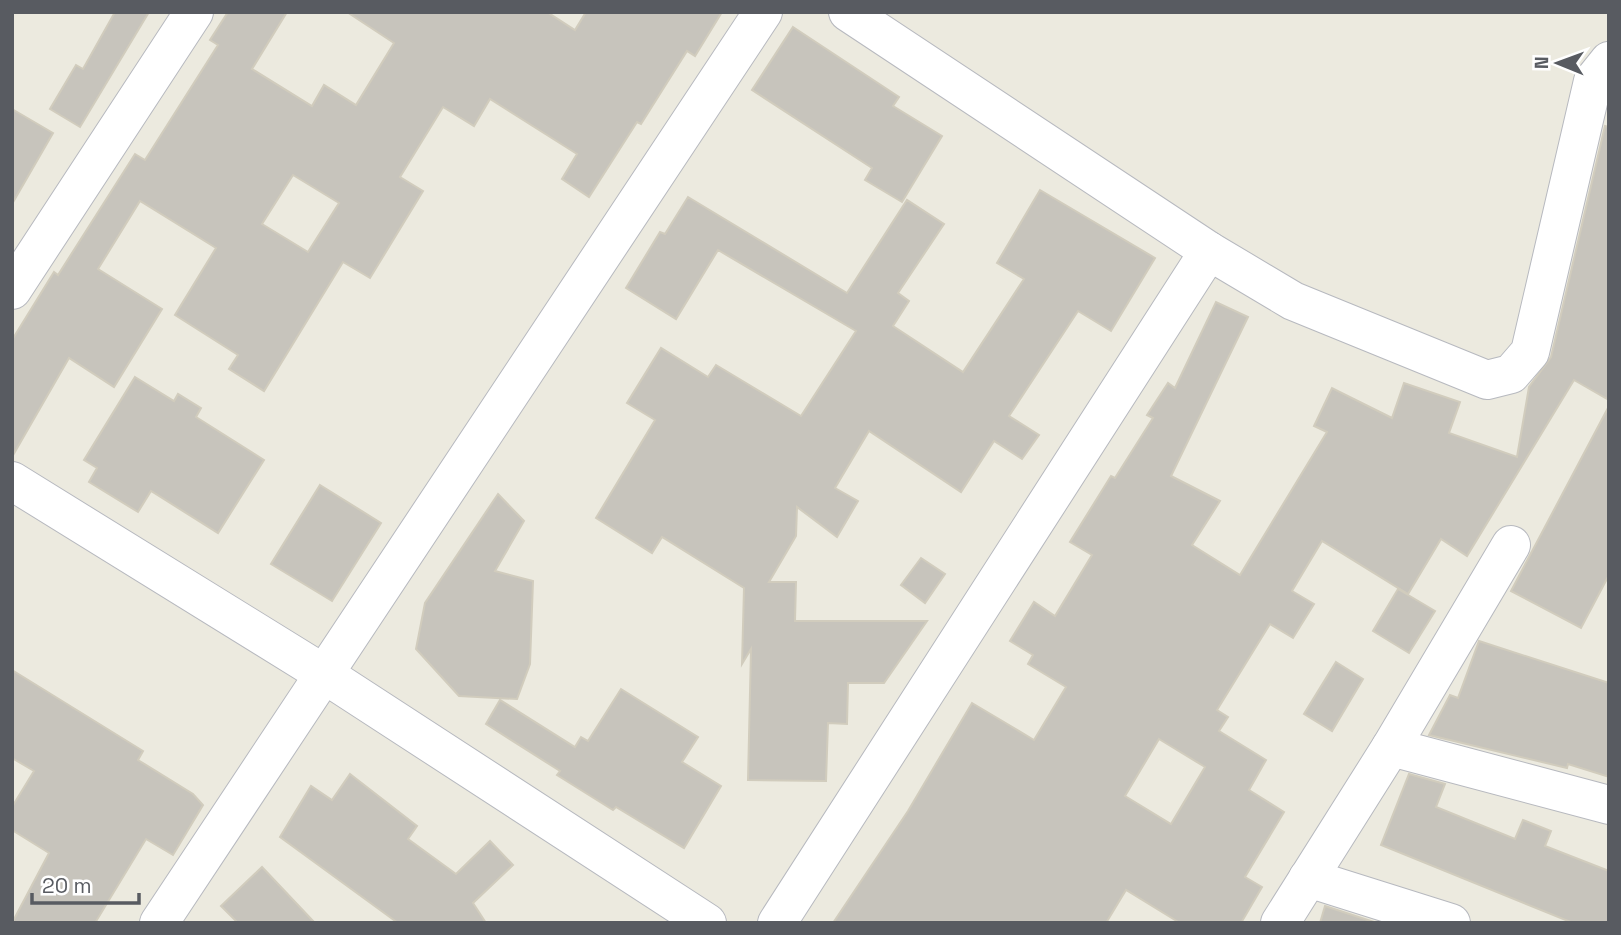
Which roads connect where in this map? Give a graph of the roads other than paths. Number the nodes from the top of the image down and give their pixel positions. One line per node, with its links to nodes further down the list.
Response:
1 (194, 12): 6 (street)
2 (763, 12): 9 (street)
3 (848, 12): 5 (street)
4 (1609, 61): 5 (street)
5 (1209, 251): 15 (street)
6 (12, 290)
7 (12, 481): 9 (street)
8 (1511, 545): 10 (street)
9 (324, 674): 13 (street); 14 (street)
10 (1391, 747): 11 (street); 12 (street)
11 (1609, 805)
12 (1308, 878): 16 (street); 17 (street)
13 (159, 923)
14 (706, 923)
15 (777, 923)
16 (1280, 923)
17 (1451, 923)

